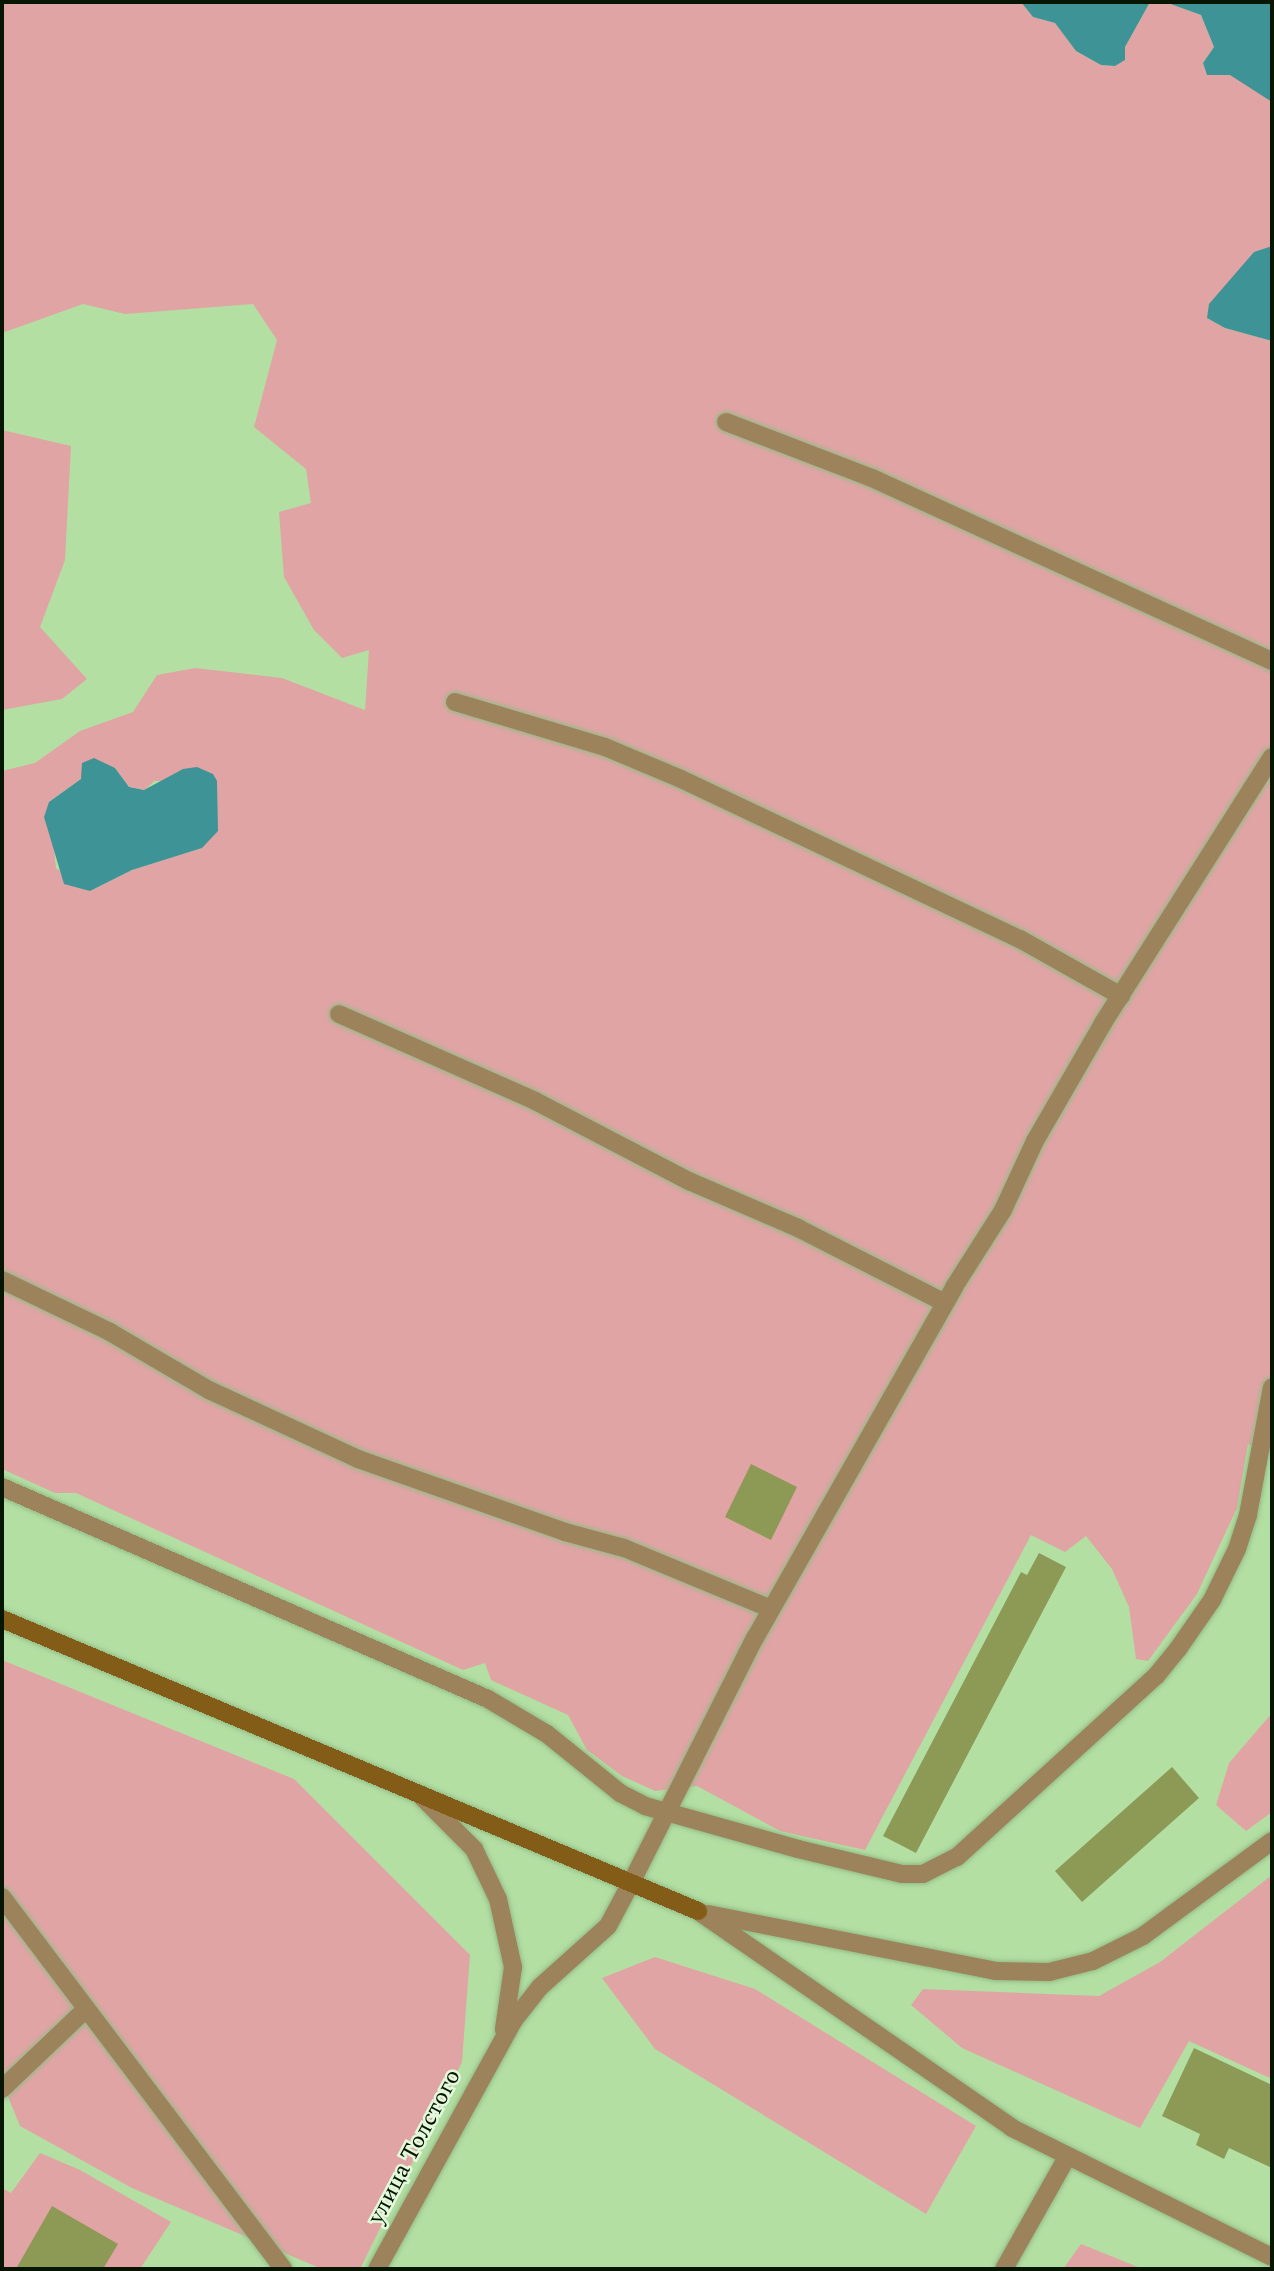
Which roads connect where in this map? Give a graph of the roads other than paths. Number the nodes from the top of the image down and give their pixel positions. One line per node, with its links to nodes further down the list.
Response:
1 (726, 422): 2 (street)
2 (1272, 661)
3 (455, 702): 5 (street)
4 (1272, 757): 5 (street)
5 (1121, 996): 8 (street)
6 (339, 1014): 8 (street)
7 (2, 1280): 11 (street)
8 (945, 1303): 11 (street)
9 (1272, 1387): 14 (street)
10 (2, 1487): 14 (street)
11 (771, 1609): 14 (street)
12 (2, 1619): 13 (street)
13 (413, 1790): 16 (street); 20 (street)
14 (667, 1812): 16 (street)
15 (1272, 1841): 18 (street)
16 (631, 1883): 18 (street); 20 (street)
17 (2, 1897): 19 (street)
18 (698, 1912): 22 (street)
19 (86, 2009): 21 (street); 24 (street)
20 (496, 2049): 25 (street, улица Толстого)
21 (2, 2089)
22 (1067, 2157): 23 (street); 26 (street)
23 (1272, 2257)
24 (283, 2269)
25 (377, 2269)
26 (1004, 2269)

